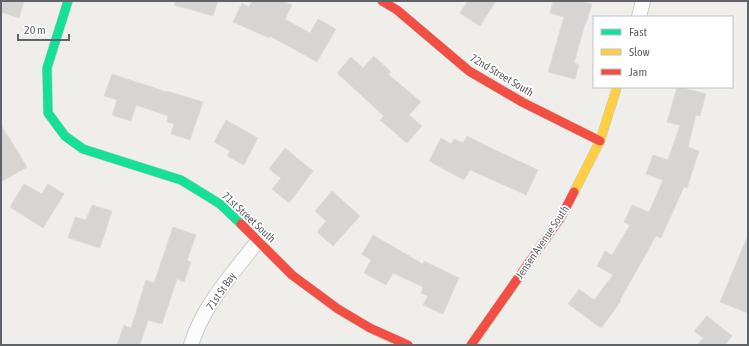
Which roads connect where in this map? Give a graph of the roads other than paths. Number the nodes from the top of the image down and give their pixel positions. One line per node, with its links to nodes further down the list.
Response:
1 (68, 1): 7 (street, 71st Street South)
2 (382, 1): 6 (street, 72nd Street South)
3 (643, 1): 4 (street)
4 (639, 16)
5 (617, 88): 6 (street, Jensen Avenue South)
6 (600, 141): 10 (street, Jensen Avenue South)
7 (258, 240): 8 (street, 71st St Bay); 9 (street, 71st Street South)
8 (191, 345)
9 (408, 345)
10 (471, 345)

